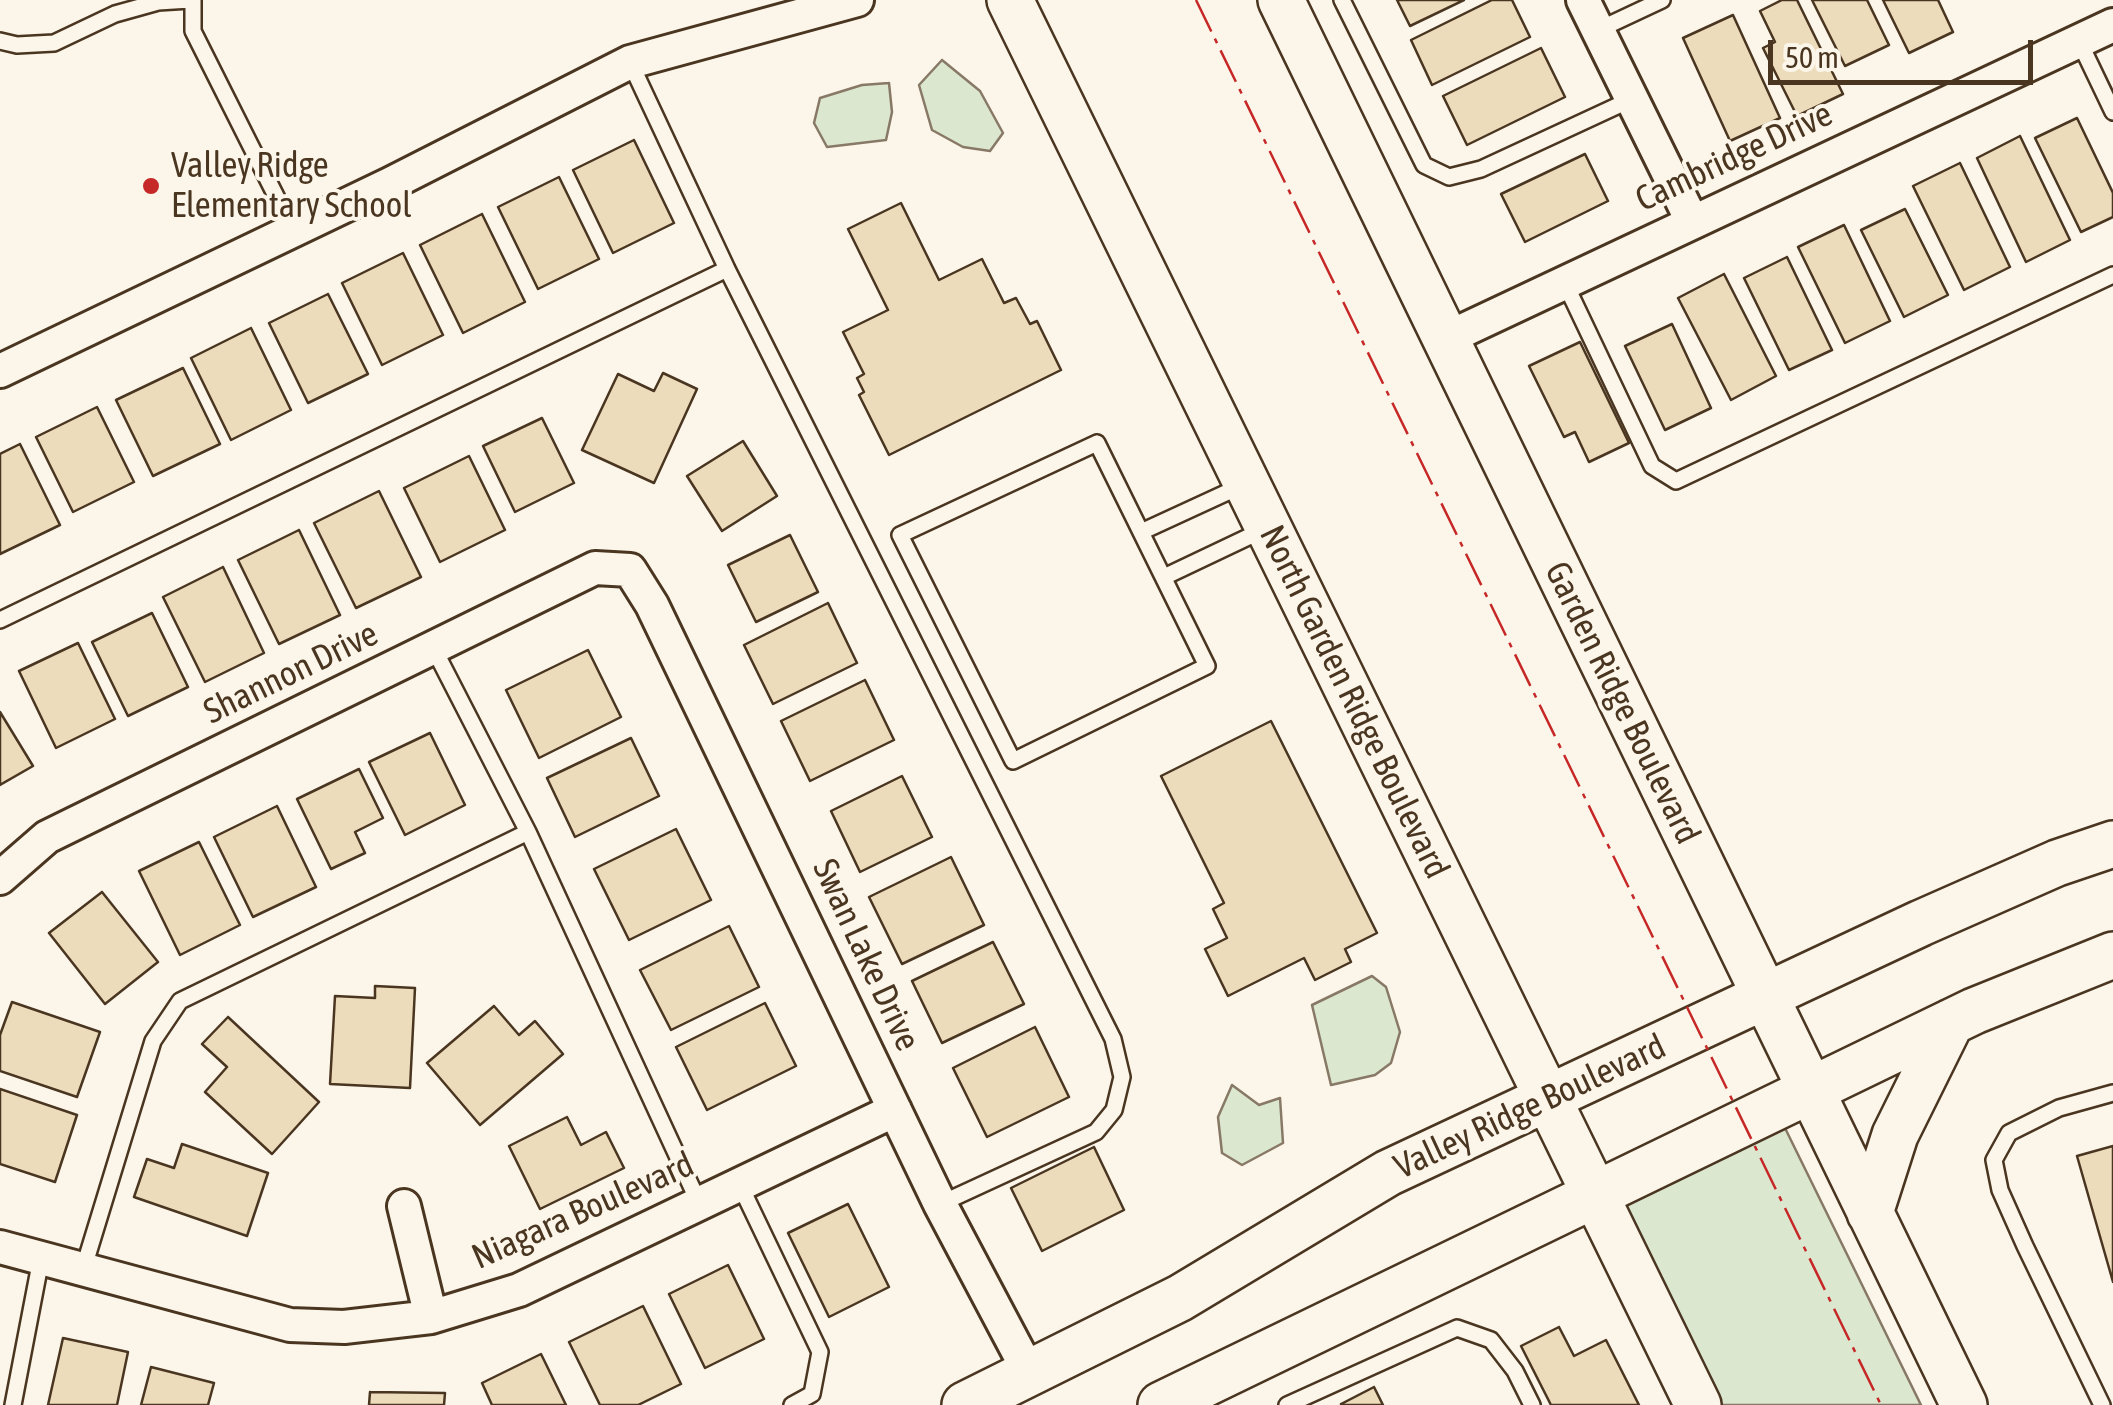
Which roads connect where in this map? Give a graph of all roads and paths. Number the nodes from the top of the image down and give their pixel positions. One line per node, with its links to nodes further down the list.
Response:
1 (192, 0): 11 (lane); 17 (lane)
2 (856, 0): 8 (street)
3 (1010, 0): 23 (main road, North Garden Ridge Boulevard)
4 (1280, 0): 21 (main road, Garden Ridge Boulevard)
5 (1342, 0): 14 (lane)
6 (1582, 0): 10 (street)
7 (1662, 0): 10 (lane)
8 (784, 10): 13 (street)
9 (2113, 25): 12 (street, Cambridge Drive)
10 (1598, 30): 14 (street)
11 (0, 41)
12 (2079, 41): 15 (lane); 16 (street, Cambridge Drive)
13 (630, 62): 17 (street); 18 (lane)
14 (1632, 99): 16 (street)
15 (2113, 112)
16 (1692, 221): 20 (street, Cambridge Drive)
17 (292, 228): 22 (street)
18 (727, 269): 28 (lane); 43 (lane)
19 (2113, 275): 20 (lane)
20 (1564, 281): 21 (street, Cambridge Drive)
21 (1445, 338): 34 (main road, Garden Ridge Boulevard)
22 (0, 371)
23 (1246, 483): 24 (main road, North Garden Ridge Boulevard); 25 (lane)
24 (1268, 528): 27 (lane); 38 (main road, North Garden Ridge Boulevard)
25 (1142, 532): 27 (lane); 27 (lane)
26 (630, 570): 29 (street, Shannon Drive); 39 (street, Swan Lake Drive)
27 (1164, 577)
28 (0, 620)
29 (433, 648): 30 (lane); 32 (street, Shannon Drive)
30 (528, 832): 42 (lane); 48 (lane)
31 (2113, 844): 34 (main road, Valley Ridge Boulevard)
32 (0, 878)
33 (2113, 956): 35 (main road)
34 (1764, 996): 36 (main road, Garden Ridge Boulevard); 38 (main road, Valley Ridge Boulevard)
35 (1952, 1022): 36 (main road); 45 (main road)
36 (1811, 1092): 41 (main road); 45 (main road, Garden Ridge Boulevard)
37 (2113, 1094): 59 (lane)
38 (1546, 1096): 41 (main road, North Garden Ridge Boulevard); 50 (main road, Valley Ridge Boulevard)
39 (895, 1110): 40 (street, Niagara Boulevard); 43 (street, Swan Lake Drive)
40 (740, 1184): 42 (street, Niagara Boulevard); 52 (lane)
41 (1595, 1195): 54 (main road); 57 (main road, North Garden Ridge Boulevard)
42 (699, 1202): 49 (street, Niagara Boulevard)
43 (940, 1204): 50 (street, Swan Lake Drive)
44 (404, 1206): 49 (street)
45 (1870, 1213): 58 (main road, Garden Ridge Boulevard)
46 (0, 1247): 47 (street, Niagara Boulevard)
47 (41, 1259): 48 (street, Niagara Boulevard); 51 (lane)
48 (83, 1270): 49 (street, Niagara Boulevard)
49 (431, 1317)
50 (1038, 1389): 53 (main road, Valley Ridge Boulevard)
51 (13, 1405)
52 (792, 1405)
53 (965, 1405)
54 (1160, 1405)
55 (1287, 1405): 56 (lane)
56 (1532, 1405)
57 (1698, 1405)
58 (1964, 1405)
59 (2102, 1405)

